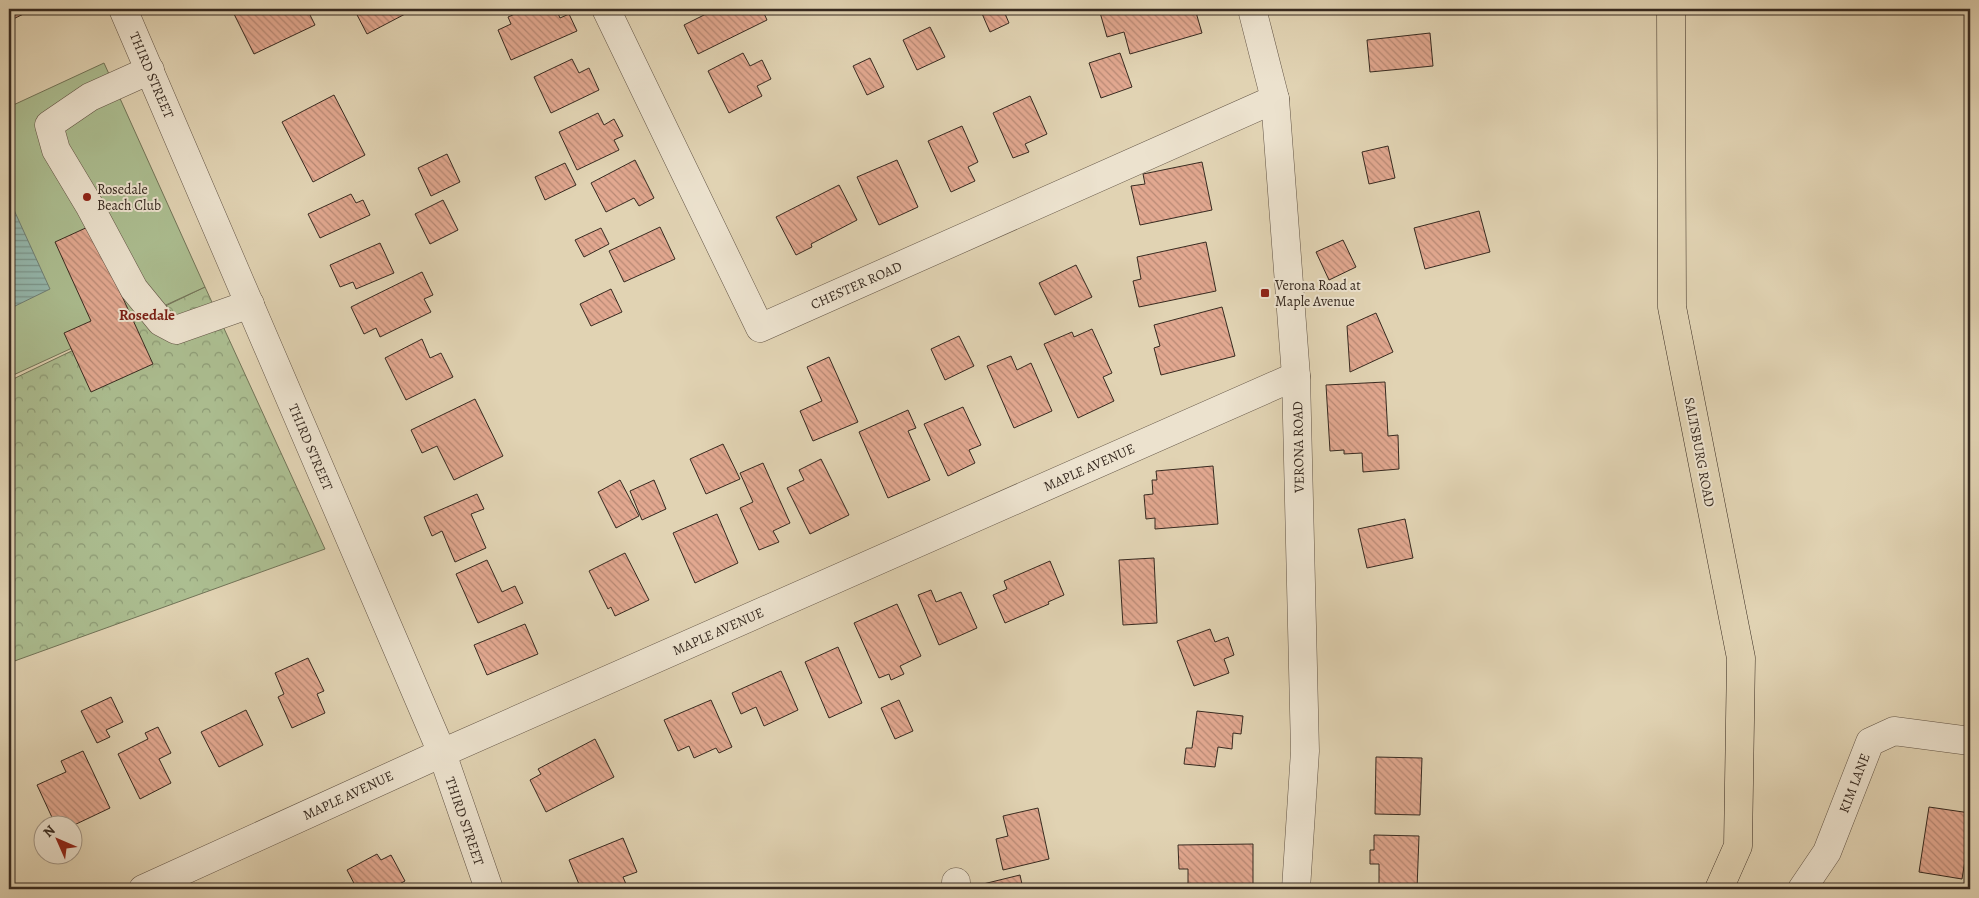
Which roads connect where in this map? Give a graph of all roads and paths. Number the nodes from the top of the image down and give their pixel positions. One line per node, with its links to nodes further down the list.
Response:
1 (124, 9): 5 (street, THIRD STREET)
2 (606, 9): 6 (street, CHESTER ROAD)
3 (1252, 9): 6 (street, VERONA ROAD)
4 (1671, 9): 14 (main road, SALTSBURG ROAD)
5 (150, 70): 7 (street, THIRD STREET); 7 (street)
6 (1275, 99): 8 (street, VERONA ROAD)
7 (250, 304): 10 (street, THIRD STREET)
8 (1296, 376): 10 (street, MAPLE AVENUE); 13 (street, VERONA ROAD)
9 (1970, 741): 15 (street, KIM LANE)
10 (442, 752): 11 (street, MAPLE AVENUE); 12 (street, THIRD STREET)
11 (143, 889)
12 (489, 889)
13 (1296, 889)
14 (1719, 889)
15 (1802, 889)

